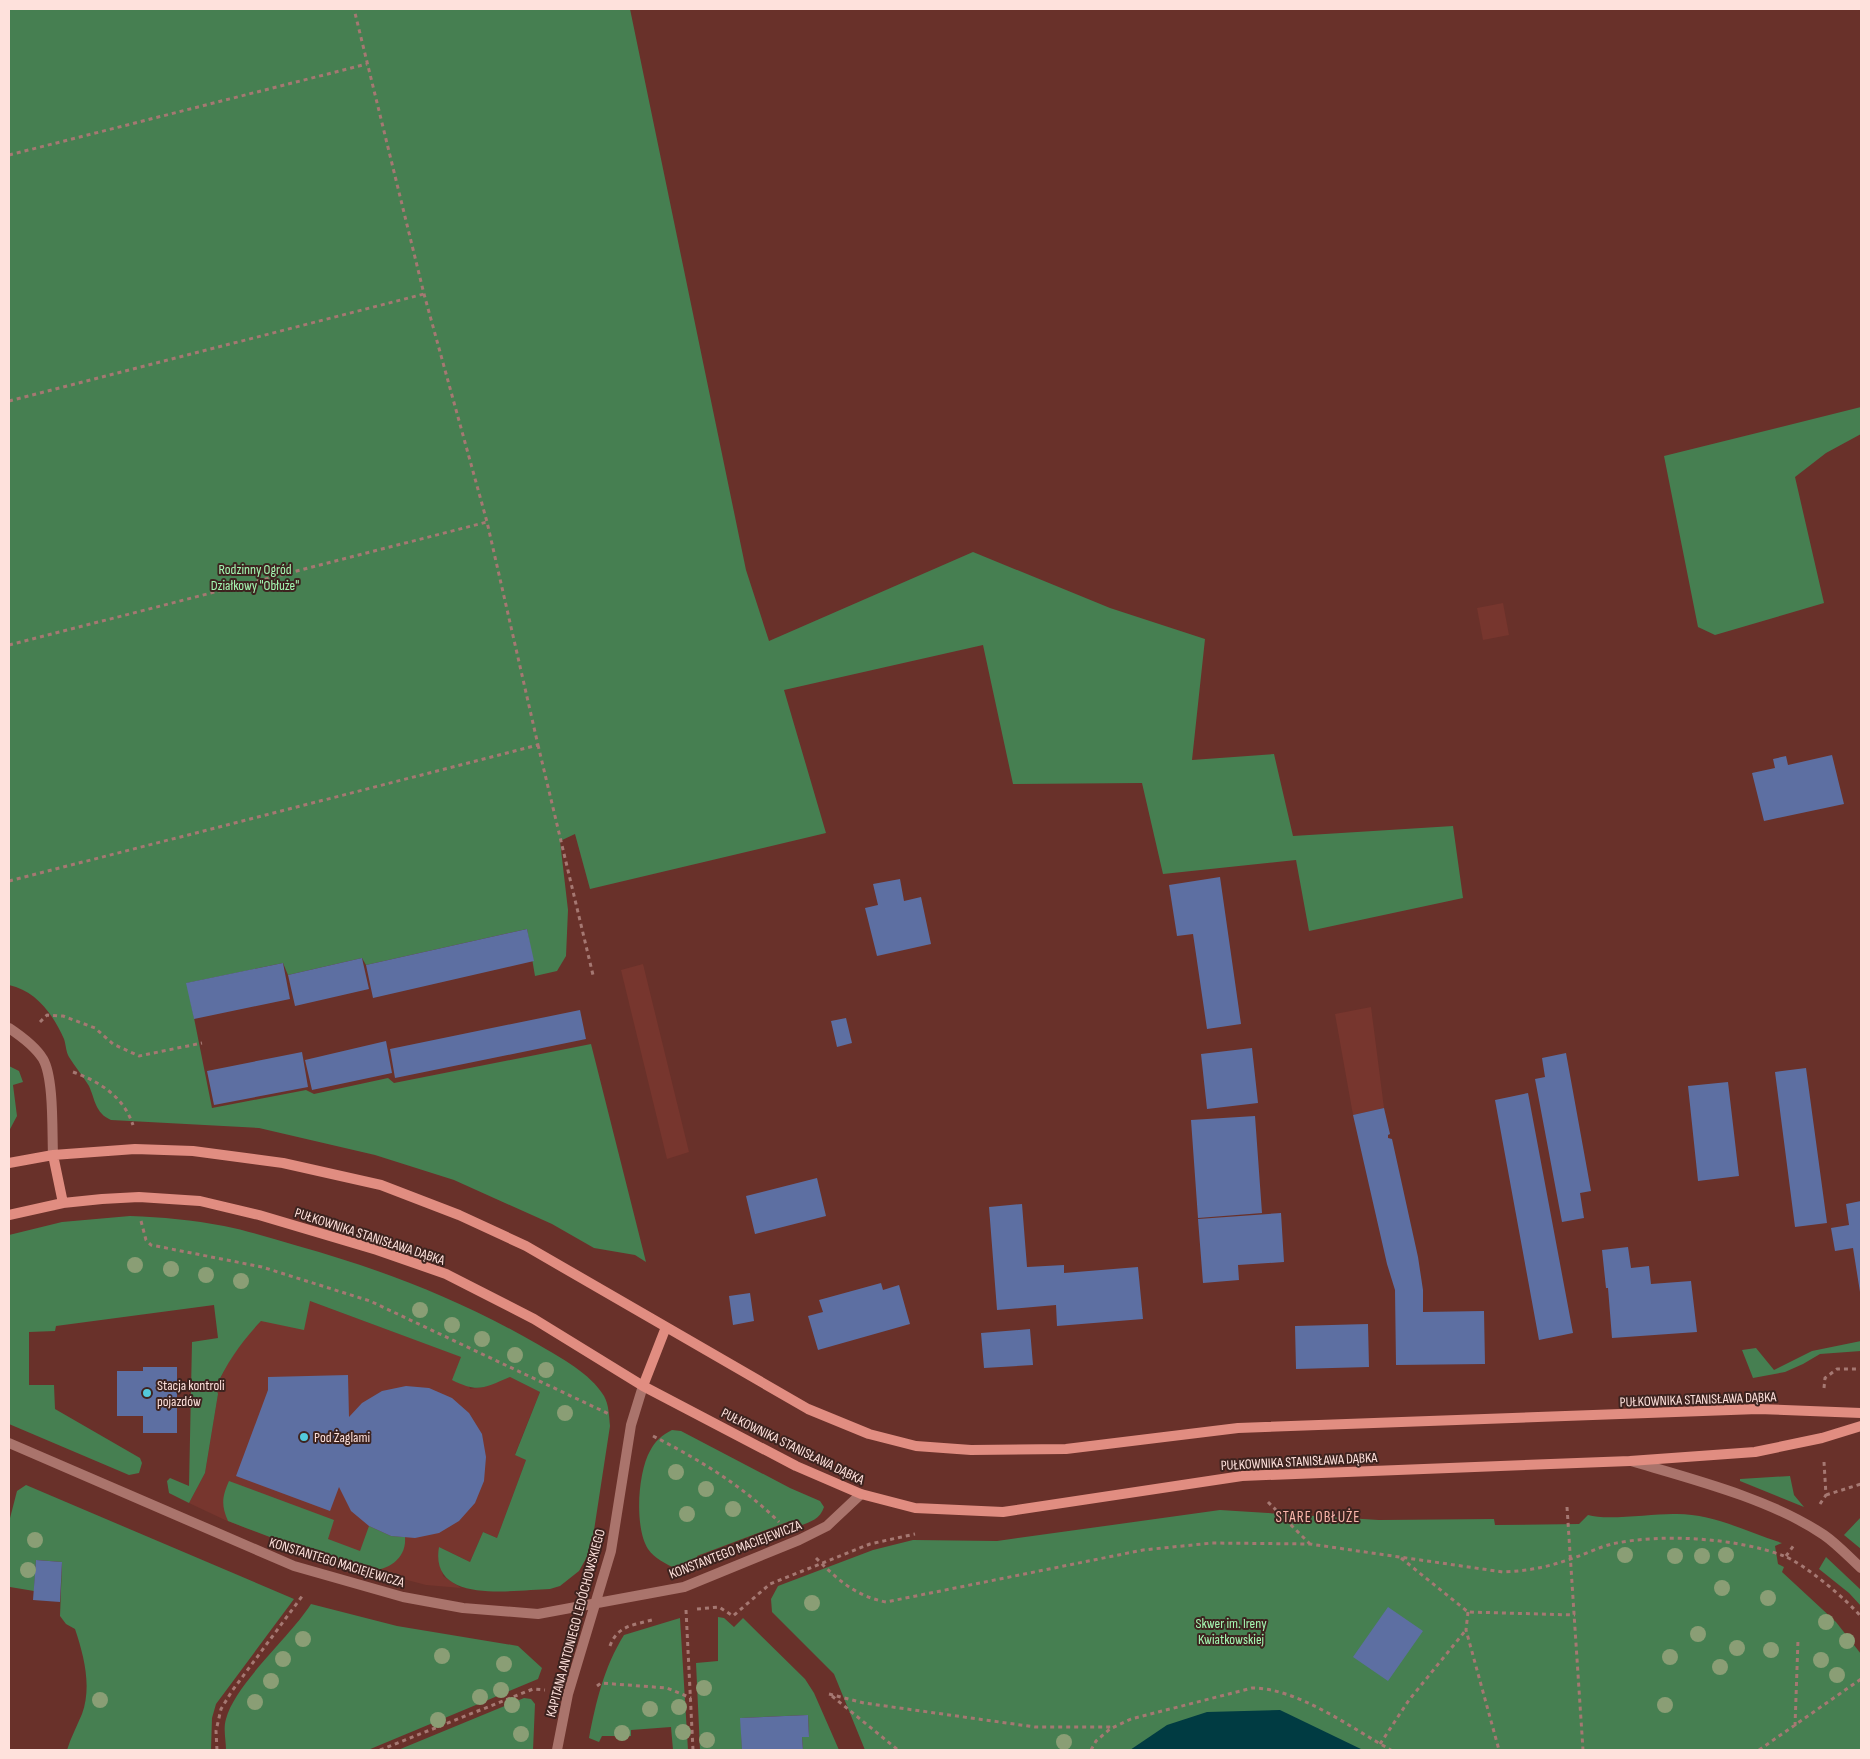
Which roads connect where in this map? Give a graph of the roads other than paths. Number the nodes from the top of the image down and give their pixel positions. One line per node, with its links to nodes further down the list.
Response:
1 (9, 1028): 2 (street)
2 (53, 1154): 3 (main road, PUŁKOWNIKA STANISŁAWA DĄBKA); 4 (main road); 6 (main road, PUŁKOWNIKA STANISŁAWA DĄBKA)
3 (9, 1163)
4 (63, 1203): 5 (main road, PUŁKOWNIKA STANISŁAWA DĄBKA); 7 (main road, PUŁKOWNIKA STANISŁAWA DĄBKA)
5 (9, 1215)
6 (666, 1327): 7 (main road); 8 (main road, PUŁKOWNIKA STANISŁAWA DĄBKA)
7 (643, 1386): 12 (main road, PUŁKOWNIKA STANISŁAWA DĄBKA); 14 (street, KAPITANA ANTONIEGO LEDÓCHOWSKIEGO)
8 (1861, 1413)
9 (1861, 1426): 11 (main road, PUŁKOWNIKA STANISŁAWA DĄBKA)
10 (9, 1443): 14 (street, KONSTANTEGO MACIEJEWICZA)
11 (1630, 1461): 12 (main road, PUŁKOWNIKA STANISŁAWA DĄBKA); 13 (street)
12 (861, 1494): 14 (street, KONSTANTEGO MACIEJEWICZA)
13 (1861, 1568)
14 (596, 1604): 15 (street, KAPITANA ANTONIEGO LEDÓCHOWSKIEGO)
15 (557, 1750)

